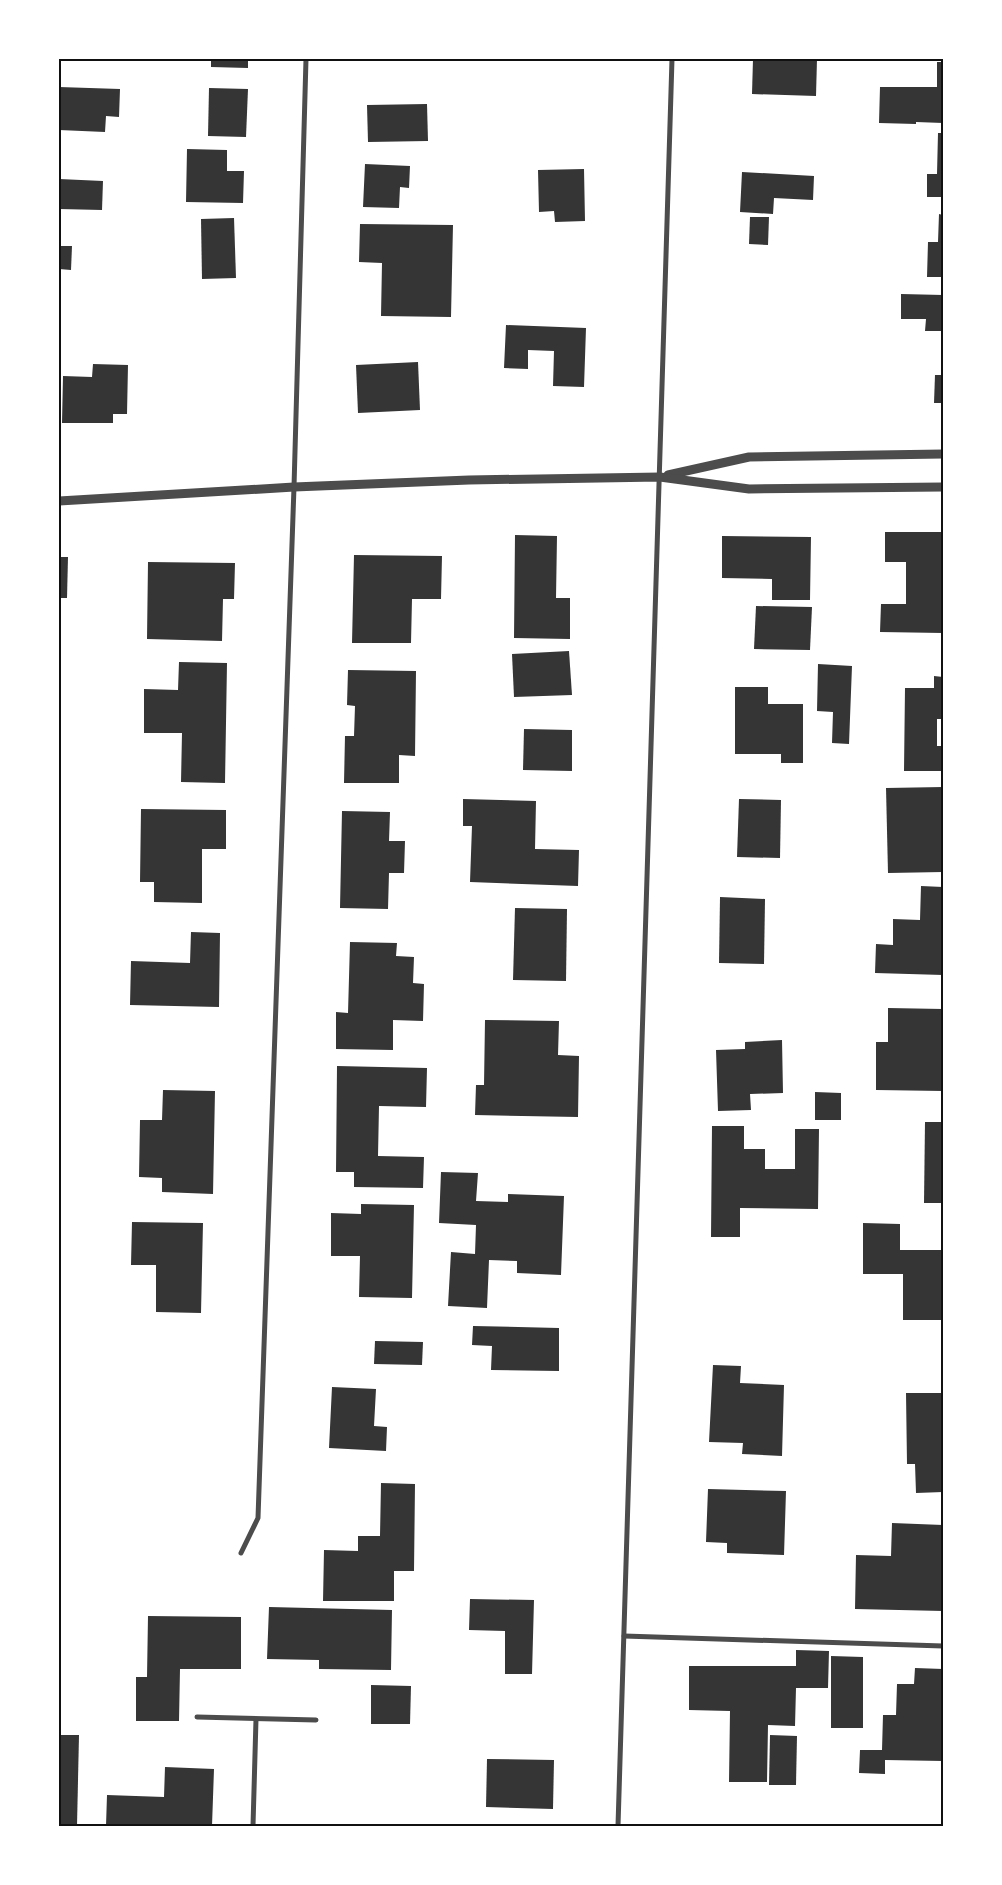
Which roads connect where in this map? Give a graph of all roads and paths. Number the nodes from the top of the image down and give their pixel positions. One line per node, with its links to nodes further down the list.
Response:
1 (306, 59): 5 (street)
2 (672, 59): 4 (street)
3 (943, 454): 4 (street)
4 (660, 476): 5 (street); 6 (street); 9 (street)
5 (294, 487): 7 (street); 8 (street)
6 (943, 488)
7 (59, 501)
8 (241, 1553)
9 (624, 1636): 10 (street); 15 (street)
10 (943, 1646)
11 (197, 1717): 12 (street)
12 (256, 1719): 13 (street); 14 (street)
13 (316, 1720)
14 (253, 1826)
15 (618, 1826)

